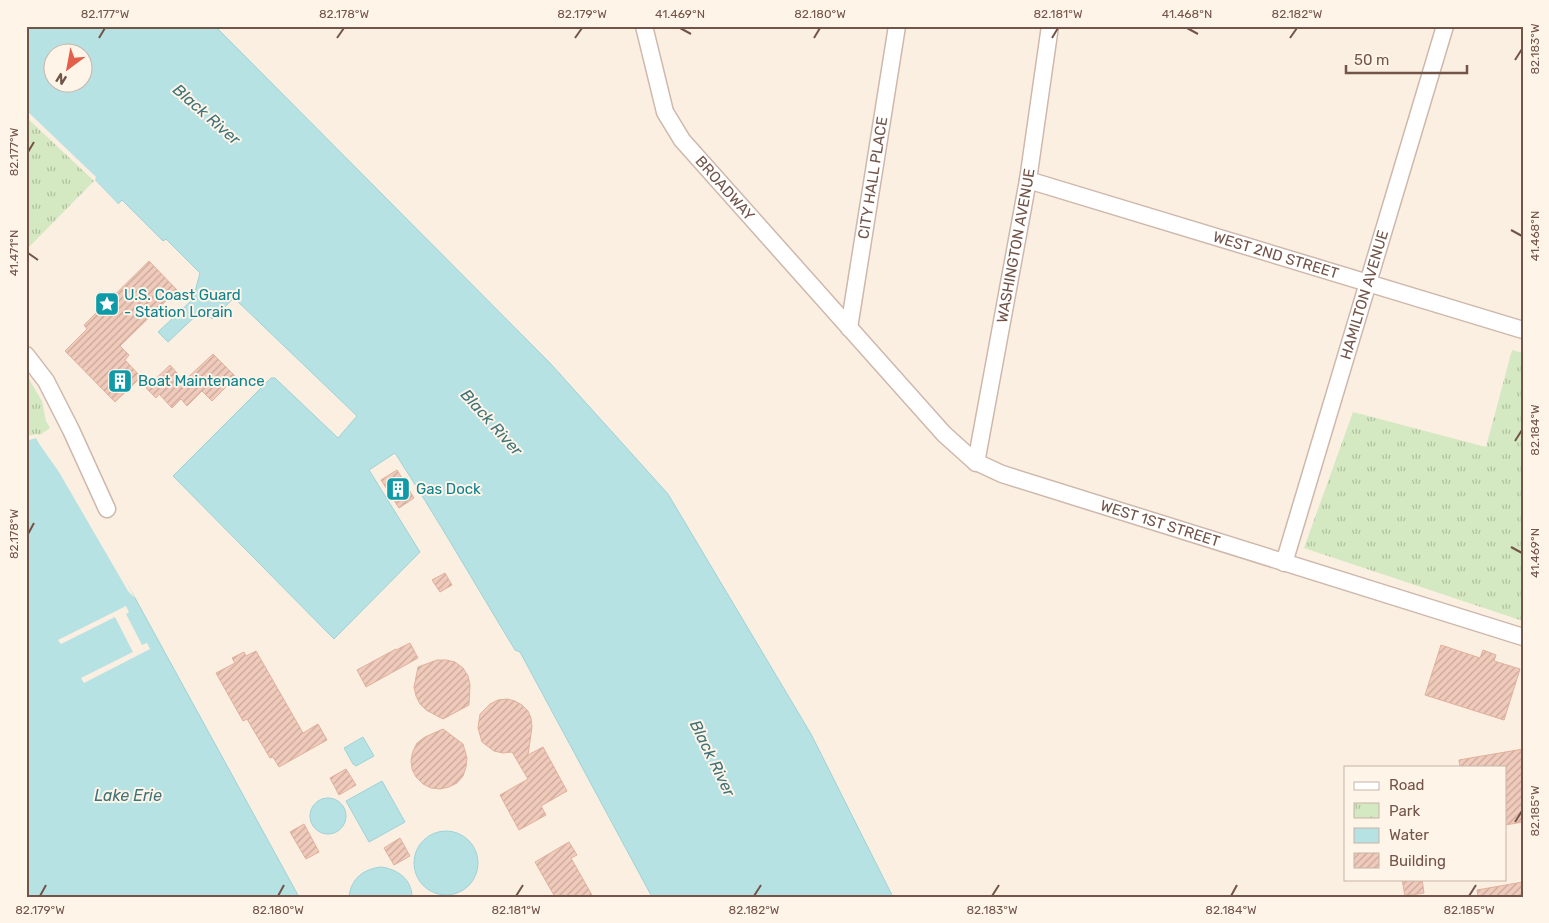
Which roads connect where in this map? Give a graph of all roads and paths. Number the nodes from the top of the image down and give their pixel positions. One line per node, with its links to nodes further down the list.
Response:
1 (644, 26): 7 (street, BROADWAY)
2 (896, 26): 7 (street, CITY HALL PLACE)
3 (1050, 26): 5 (street, WASHINGTON AVENUE)
4 (1445, 26): 6 (street, HAMILTON AVENUE)
5 (1028, 180): 6 (street, WEST 2ND STREET); 10 (street, WASHINGTON AVENUE)
6 (1369, 283): 8 (street, WEST 2ND STREET); 12 (street, HAMILTON AVENUE)
7 (849, 328): 10 (street, WEST 1ST STREET)
8 (1523, 330)
9 (26, 355): 11 (street)
10 (976, 463): 12 (street, WEST 1ST STREET)
11 (107, 509)
12 (1284, 563): 13 (street, WEST 1ST STREET)
13 (1523, 637)

